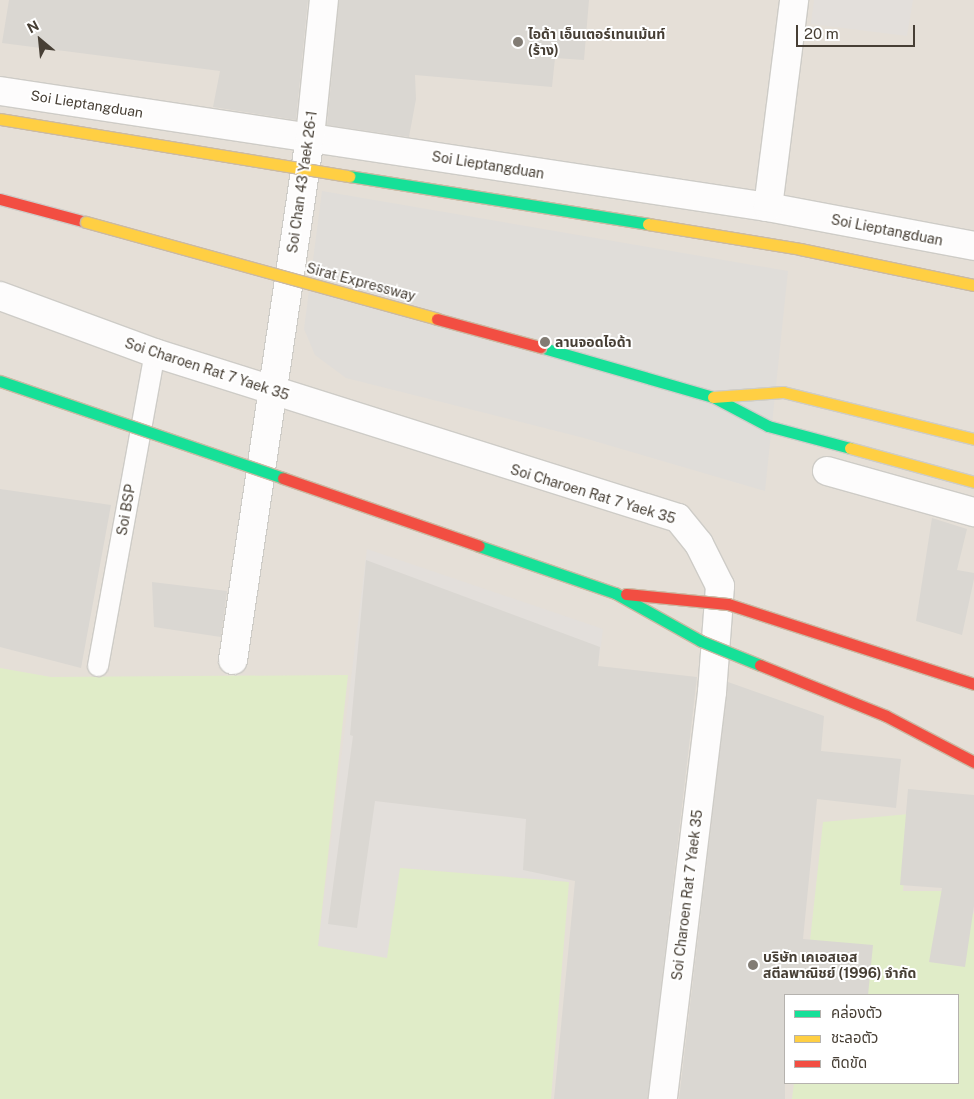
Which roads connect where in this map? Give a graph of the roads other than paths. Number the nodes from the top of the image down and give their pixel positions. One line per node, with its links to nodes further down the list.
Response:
1 (324, 0): 5 (street, Soi Chan 43 Yaek 26-1)
2 (794, 0): 7 (street)
3 (0, 91): 5 (street, Soi Lieptangduan)
4 (0, 119): 9 (highway, bridge)
5 (310, 137): 7 (street, Soi Lieptangduan); 13 (street, Soi Chan 43 Yaek 26-1)
6 (0, 199): 14 (highway, Sirat Expressway, bridge)
7 (768, 207): 8 (street, Soi Lieptangduan)
8 (974, 246)
9 (974, 285)
10 (0, 296): 11 (street, Soi Charoen Rat 7 Yaek 35)
11 (155, 353): 13 (street, Soi Charoen Rat 7 Yaek 35); 21 (lane, Soi BSP)
12 (0, 380): 19 (highway, bridge)
13 (272, 391): 20 (street, Soi Chan 43 Yaek 26-1); 24 (street, Soi Charoen Rat 7 Yaek 35)
14 (713, 396): 15 (highway); 17 (highway)
15 (974, 439)
16 (827, 471): 18 (street)
17 (974, 482)
18 (974, 512)
19 (615, 593): 22 (highway, bridge); 23 (highway, bridge)
20 (233, 660)
21 (98, 666)
22 (974, 684)
23 (974, 762)
24 (663, 1099)

